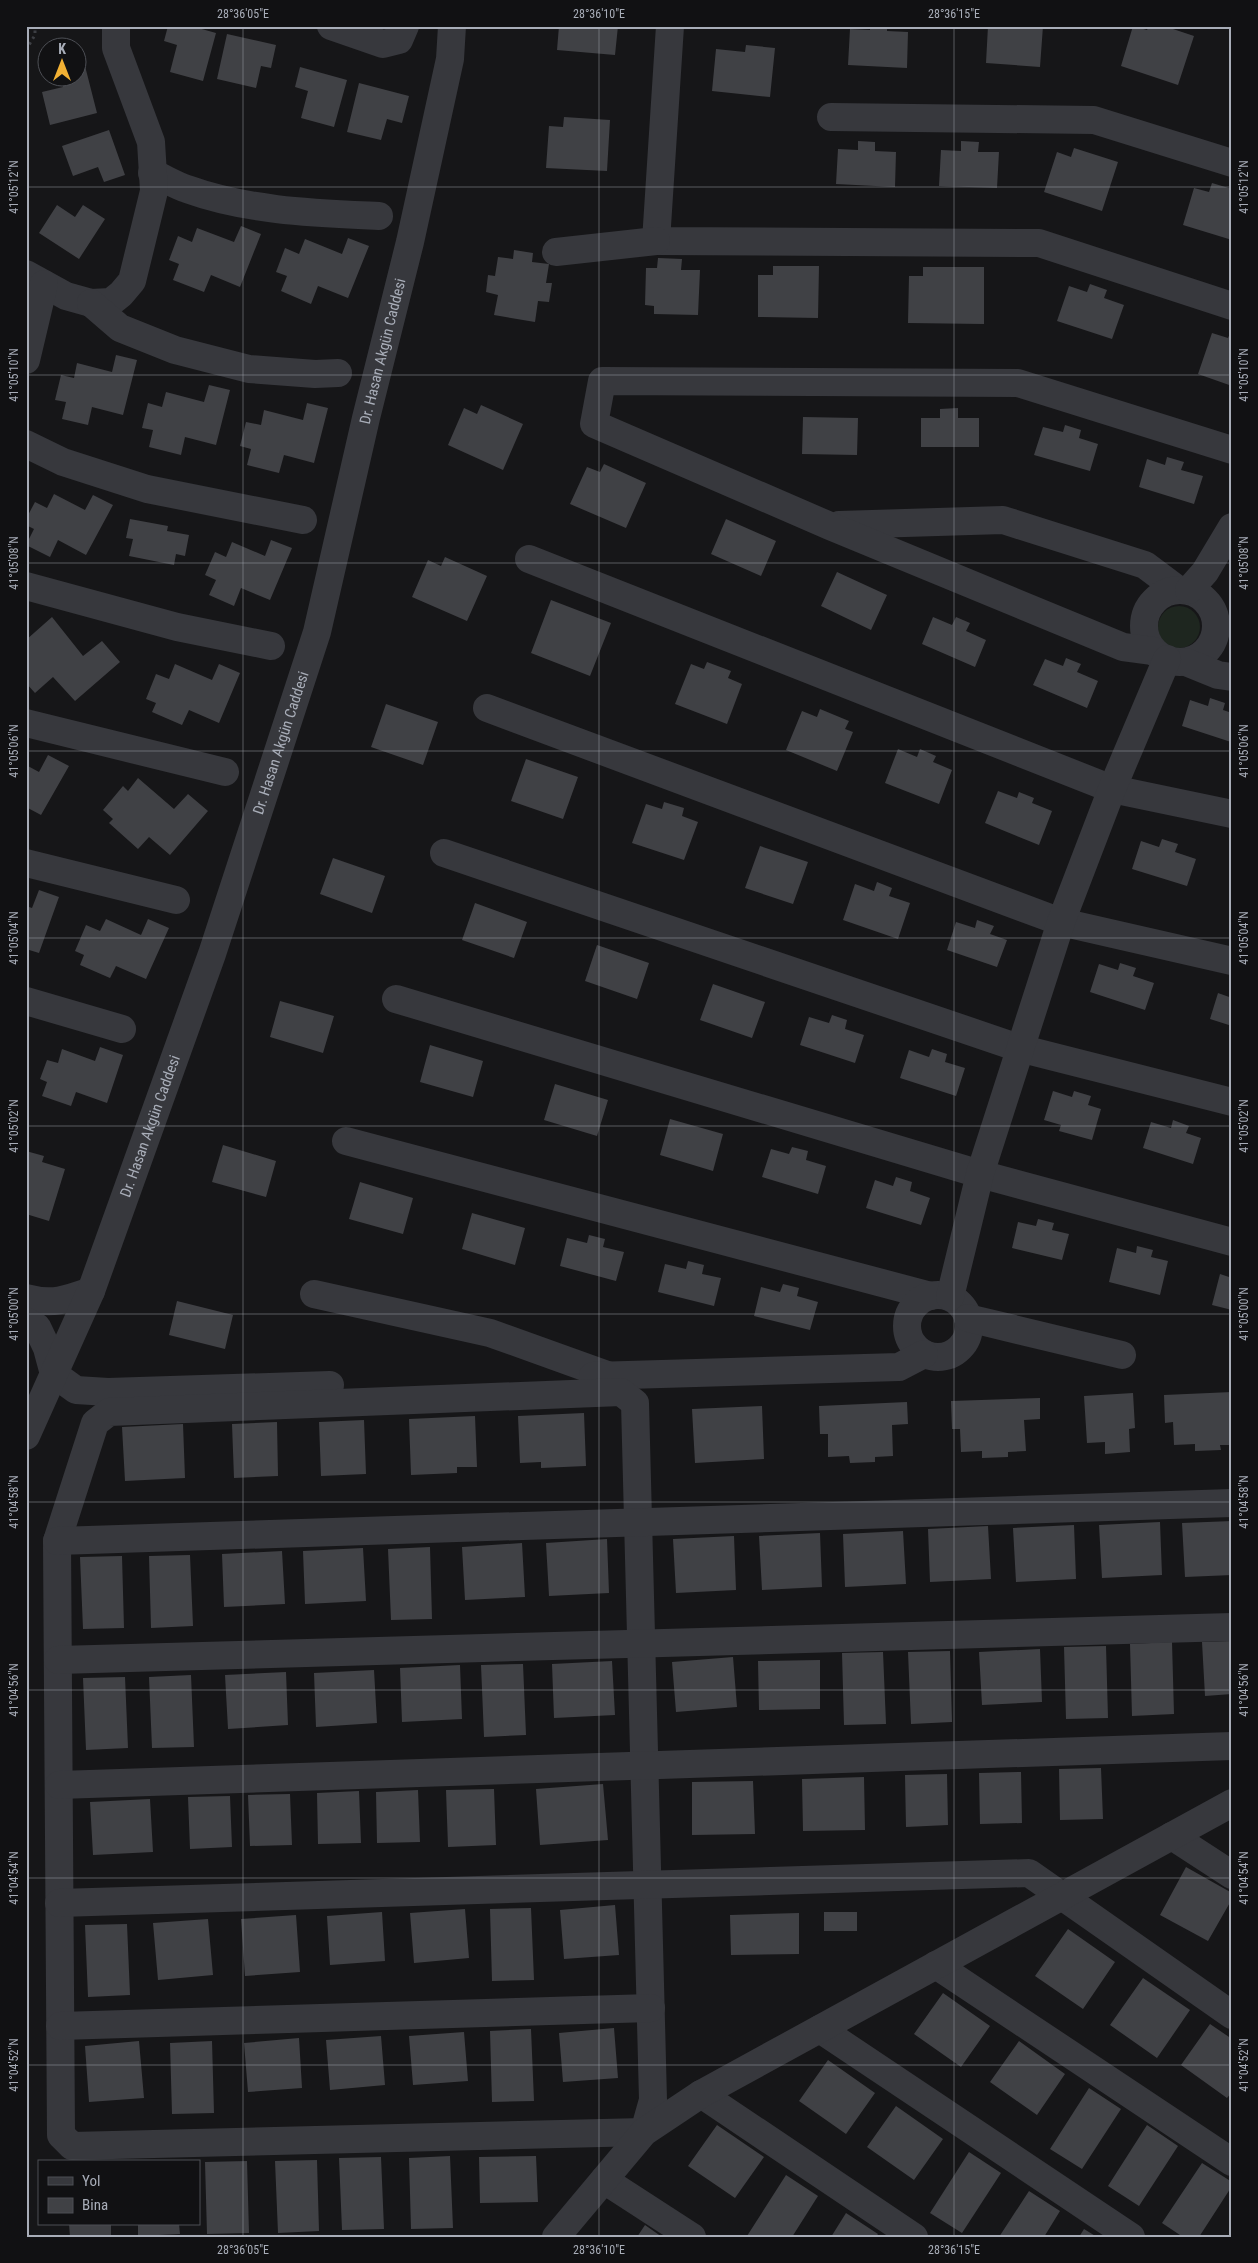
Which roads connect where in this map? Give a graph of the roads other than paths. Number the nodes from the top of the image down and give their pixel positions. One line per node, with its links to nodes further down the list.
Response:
1 (116, 26): 8 (street)
2 (331, 26): 3 (street)
3 (406, 26)
4 (452, 26): 47 (street, Dr. Hasan Akgün Caddesi)
5 (670, 26): 10 (street)
6 (831, 117): 7 (street)
7 (1232, 163)
8 (152, 173): 9 (street); 13 (street)
9 (379, 216)
10 (656, 241): 11 (street); 14 (street)
11 (556, 252)
12 (35, 279): 13 (street); 15 (street)
13 (90, 303): 16 (street)
14 (1232, 306)
15 (26, 360)
16 (338, 373)
17 (26, 444): 19 (street)
18 (1232, 450): 20 (street)
19 (303, 520)
20 (830, 526): 24 (street); 27 (street)
21 (1232, 527): 24 (street)
22 (529, 559): 32 (street)
23 (26, 586): 26 (street)
24 (1189, 591): 25 (street); 27 (street); 27 (street)
25 (1232, 601)
26 (271, 646)
27 (1169, 657): 28 (street); 32 (street)
28 (1232, 676)
29 (487, 708): 37 (street)
30 (26, 723): 31 (street)
31 (225, 772)
32 (1112, 789): 33 (street); 37 (street)
33 (1232, 814)
34 (444, 853): 42 (street)
35 (26, 863): 36 (street)
36 (176, 900)
37 (1061, 922): 38 (street); 42 (street)
38 (1232, 961)
39 (396, 999): 45 (street)
40 (26, 1001): 41 (street)
41 (122, 1029)
42 (1019, 1048): 43 (street); 45 (street)
43 (1232, 1102)
44 (346, 1141): 49 (street)
45 (980, 1174): 46 (street); 49 (street)
46 (1232, 1242)
47 (91, 1290): 50 (street); 55 (street, Dr. Hasan Akgün Caddesi)
48 (314, 1294): 56 (street)
49 (941, 1296): 51 (street); 53 (street)
50 (26, 1298)
51 (968, 1318): 53 (street); 54 (street)
52 (26, 1322): 55 (street)
53 (924, 1354): 56 (street)
54 (1122, 1355)
55 (54, 1374): 56 (street); 57 (street, Dr. Hasan Akgün Caddesi)
56 (607, 1375)
57 (26, 1436)
58 (1232, 1503): 59 (street)
59 (638, 1522): 60 (street); 60 (street); 62 (street)
60 (57, 1541): 63 (street)
61 (1232, 1627): 62 (street)
62 (642, 1645): 63 (street); 65 (street)
63 (58, 1660): 66 (street)
64 (1232, 1746): 65 (street)
65 (645, 1766): 66 (street); 70 (street)
66 (58, 1785): 72 (street)
67 (1232, 1803): 68 (street)
68 (1172, 1836): 69 (street); 71 (street)
69 (1232, 1875)
70 (648, 1886): 71 (street); 72 (street); 74 (street)
71 (1063, 1895): 73 (street); 75 (street)
72 (59, 1903): 76 (street)
73 (936, 1965): 77 (street); 80 (street)
74 (651, 2008): 76 (street); 79 (street)
75 (1232, 2015)
76 (60, 2026): 79 (street)
77 (820, 2029): 78 (street); 85 (street)
78 (701, 2094): 79 (street); 84 (street)
79 (644, 2132): 81 (street)
80 (1232, 2162)
81 (604, 2180): 82 (street); 83 (street)
82 (556, 2237)
83 (692, 2237)
84 (914, 2237)
85 (1131, 2237)

